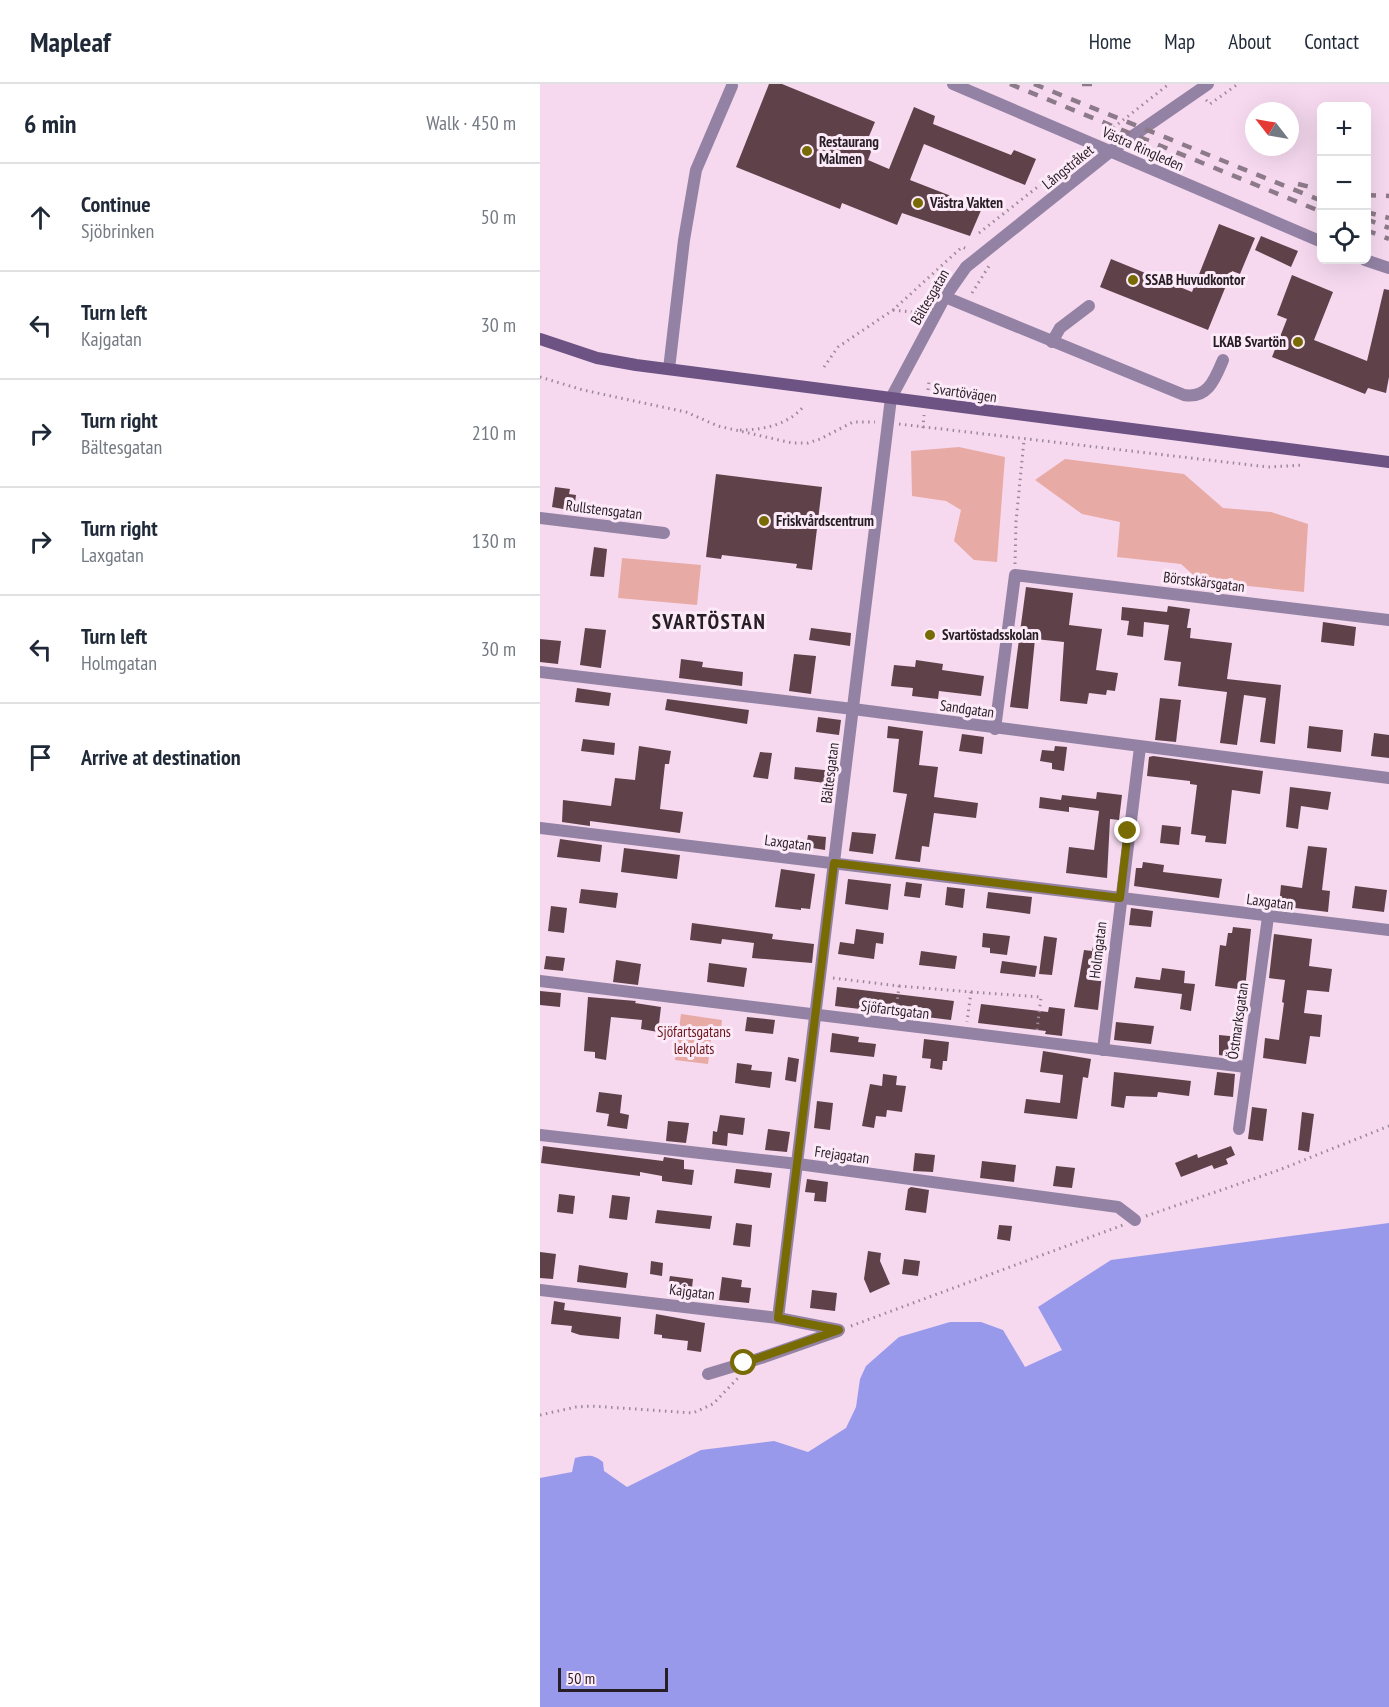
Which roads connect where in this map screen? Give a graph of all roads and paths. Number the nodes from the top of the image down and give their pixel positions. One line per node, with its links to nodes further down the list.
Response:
1 (953, 84): 7 (street, Västra Ringleden)
2 (1169, 84): 5 (path)
3 (1208, 84): 7 (street, Långstråket)
4 (732, 86): 22 (street)
5 (1096, 141)
6 (1088, 148): 8 (path)
7 (1111, 151): 9 (street, Västra Ringleden); 10 (street, Långstråket)
8 (979, 233)
9 (1317, 240)
10 (978, 255): 13 (street, Bältesgatan); 14 (path); 16 (path)
11 (1371, 262): 12 (street)
12 (1389, 268)
13 (945, 297): 14 (street); 17 (street, Bältesgatan)
14 (965, 306): 19 (street)
15 (1089, 306): 19 (street)
16 (893, 310): 17 (path); 21 (path)
17 (933, 320): 24 (street, Bältesgatan)
18 (540, 339): 22 (main road, Svartövägen)
19 (1052, 342): 20 (street)
20 (1223, 360)
21 (824, 367)
22 (669, 369): 24 (main road, Svartövägen)
23 (540, 376): 27 (path)
24 (891, 398): 26 (street, Bältesgatan); 29 (main road, Svartövägen)
25 (804, 406): 27 (path)
26 (888, 423): 27 (path); 28 (path); 36 (street, Bältesgatan)
27 (729, 429)
28 (1024, 440): 30 (path); 33 (path)
29 (1389, 462)
30 (1310, 464)
31 (540, 518): 32 (street, Rullstensgatan)
32 (664, 533)
33 (1015, 575): 34 (street, Börstskärsgatan); 37 (street)
34 (1389, 620)
35 (540, 672): 36 (street, Sandgatan)
36 (853, 709): 37 (street, Sandgatan); 41 (street, Bältesgatan)
37 (995, 729): 38 (street, Sandgatan)
38 (1140, 747): 39 (street, Sandgatan); 42 (street, Holmgatan)
39 (1389, 778)
40 (540, 828): 41 (street, Laxgatan)
41 (834, 863): 42 (street, Laxgatan); 49 (street, Bältesgatan)
42 (1120, 898): 43 (street, Laxgatan); 53 (street, Holmgatan)
43 (1268, 917): 44 (street, Laxgatan); 54 (street, Östmarksgatan)
44 (1389, 930)
45 (829, 977): 47 (path)
46 (540, 981): 49 (street, Sjöfartsgatan)
47 (898, 986): 48 (path); 50 (path)
48 (971, 992): 51 (path); 52 (path)
49 (815, 1016): 53 (street, Sjöfartsgatan); 58 (street, Bältesgatan)
50 (895, 1016)
51 (967, 1024)
52 (1037, 1034)
53 (1102, 1050): 54 (street, Sjöfartsgatan)
54 (1246, 1067): 56 (street, Östmarksgatan)
55 (1389, 1126): 59 (path)
56 (1239, 1129)
57 (540, 1136): 58 (street, Frejagatan)
58 (798, 1164): 59 (street, Frejagatan); 61 (street, Bältesgatan)
59 (1135, 1220): 62 (path)
60 (540, 1290): 61 (street, Kajgatan)
61 (778, 1318): 62 (street, Kajgatan)
62 (839, 1330): 63 (street)
63 (744, 1363): 64 (street); 65 (path)
64 (708, 1374)
65 (540, 1415)

